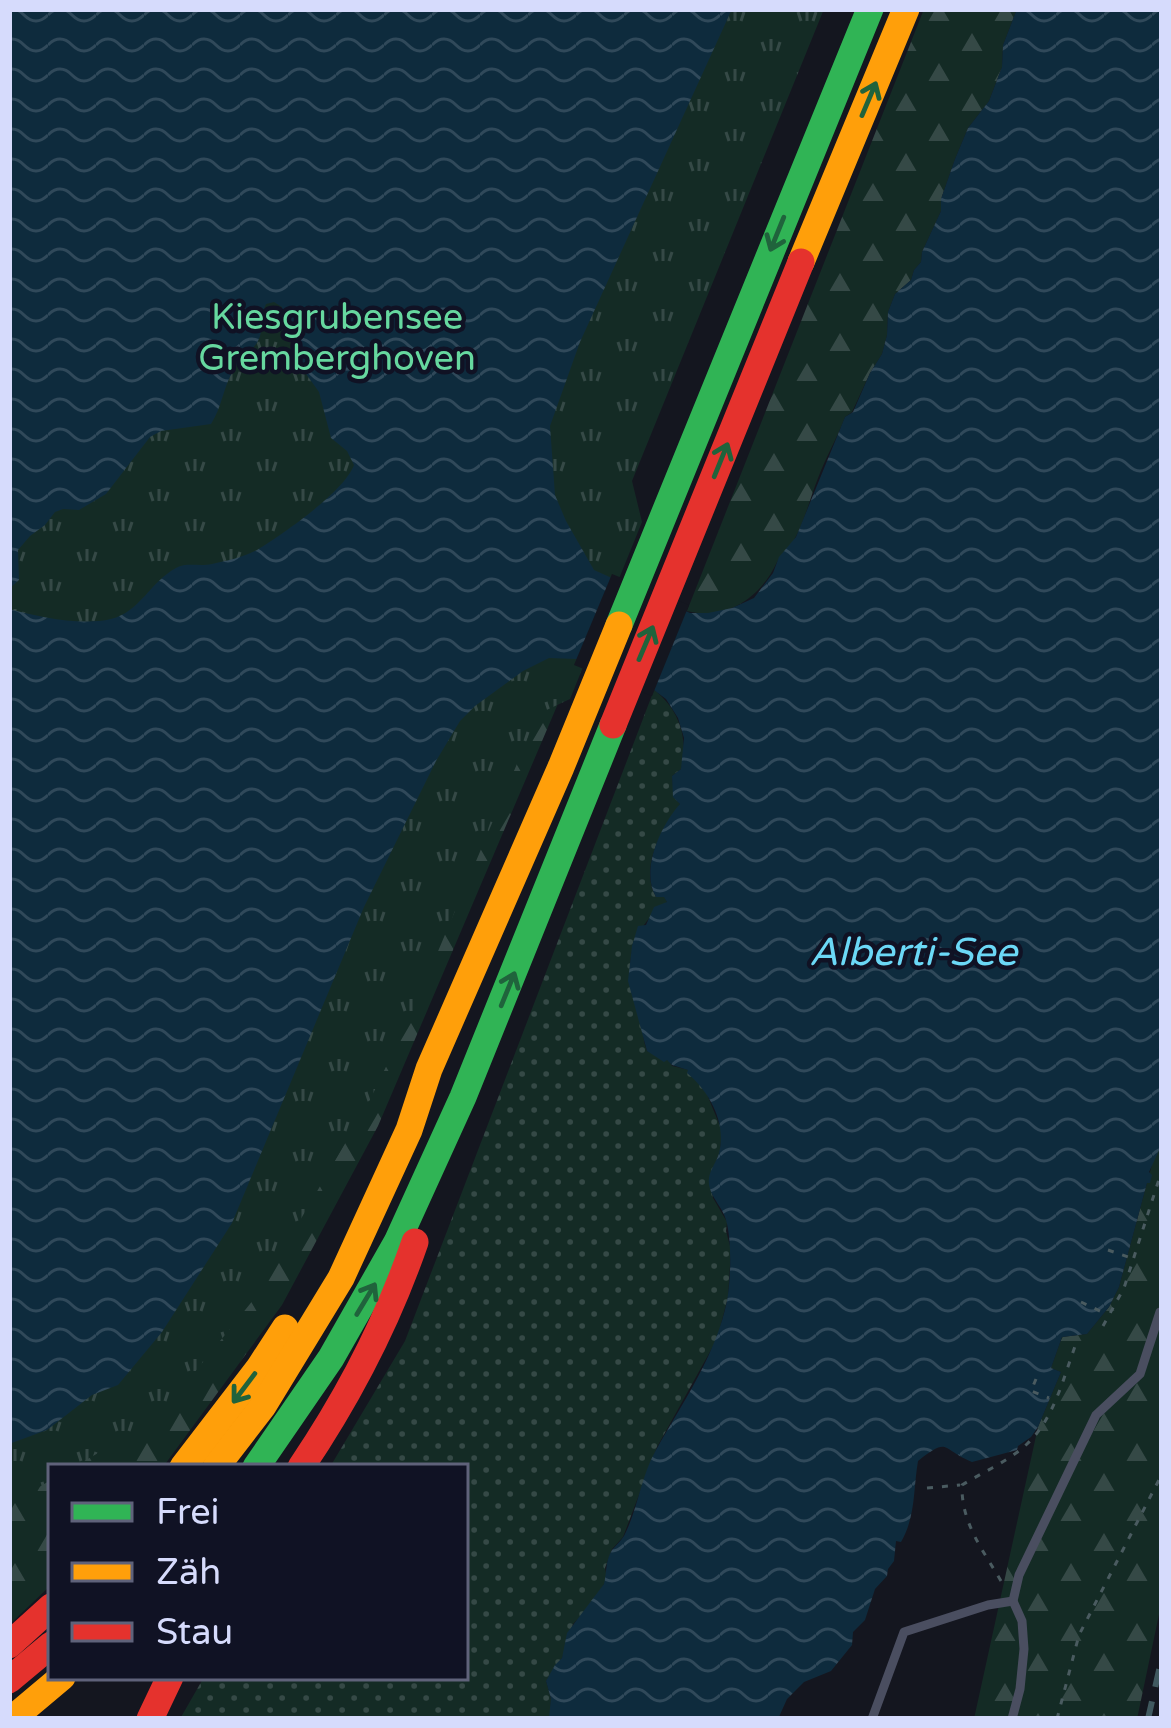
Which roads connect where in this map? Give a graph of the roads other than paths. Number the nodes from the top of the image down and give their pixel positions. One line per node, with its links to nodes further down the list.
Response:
1 (870, 9): 3 (highway, one-way to 3)
2 (906, 9): 4 (highway, one-way to 2)
3 (429, 1069): 6 (highway, one-way to 6); 7 (highway)
4 (463, 1097): 8 (highway, one-way to 4); 9 (highway)
5 (1160, 1312): 10 (lane)
6 (185, 1464)
7 (218, 1464)
8 (258, 1464)
9 (304, 1464)
10 (1012, 1601): 19 (lane); 20 (lane)
11 (48, 1610): 12 (highway)
12 (9, 1646)
13 (48, 1648): 14 (highway)
14 (9, 1680)
15 (58, 1680): 17 (highway)
16 (169, 1680): 18 (highway)
17 (12, 1719)
18 (150, 1719)
19 (872, 1719)
20 (1012, 1719)

